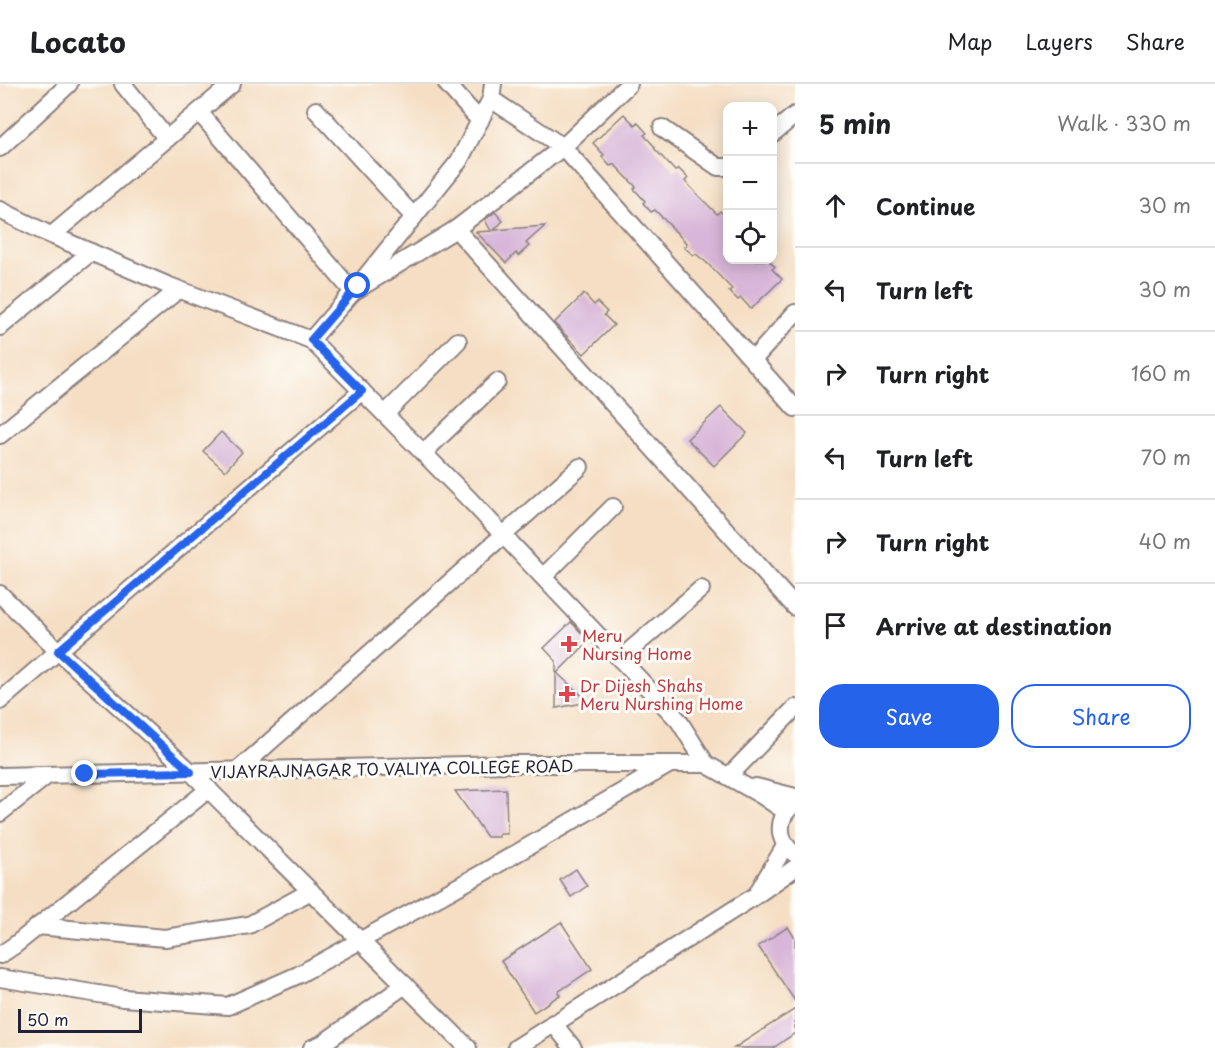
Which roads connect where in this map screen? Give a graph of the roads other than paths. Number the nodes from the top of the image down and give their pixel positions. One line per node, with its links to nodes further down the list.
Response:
1 (69, 84): 15 (street)
2 (123, 84): 13 (street)
3 (232, 84): 8 (street)
4 (447, 84): 10 (street)
5 (629, 84): 14 (street)
6 (492, 91): 10 (street); 14 (street)
7 (316, 110): 17 (street)
8 (199, 112): 13 (street); 23 (street)
9 (795, 115): 12 (street)
10 (480, 121): 17 (street)
11 (662, 128): 16 (street)
12 (777, 130)
13 (167, 139): 20 (street)
14 (563, 147): 19 (street); 28 (street)
15 (0, 148)
16 (723, 167)
17 (414, 217): 23 (street)
18 (4, 218): 20 (street)
19 (456, 229): 23 (street); 41 (street)
20 (52, 235): 21 (street)
21 (91, 252): 22 (street); 25 (street)
22 (178, 290): 26 (street); 33 (street)
23 (353, 292): 26 (street)
24 (795, 313): 28 (street)
25 (0, 327)
26 (311, 340): 30 (street)
27 (458, 341): 32 (street)
28 (753, 360): 31 (street)
29 (497, 382): 34 (street)
30 (362, 391): 32 (street); 42 (street)
31 (795, 408)
32 (385, 414): 34 (street)
33 (0, 435)
34 (423, 453): 37 (street)
35 (580, 467): 37 (street)
36 (613, 507): 38 (street)
37 (503, 535): 38 (street); 48 (street)
38 (543, 577): 43 (street)
39 (701, 589): 43 (street)
40 (0, 594): 42 (street)
41 (795, 606)
42 (58, 651): 44 (street); 49 (street)
43 (620, 659): 47 (street)
44 (0, 701)
45 (795, 708): 52 (street)
46 (672, 764): 47 (street, VIJAYRAJNAGAR TO VALIYA COLLEGE ROAD); 48 (street, VIJAYRAJNAGAR TO VALIYA COLLEGE ROAD); 62 (street)
47 (706, 764): 52 (street, VIJAYRAJNAGAR TO VALIYA COLLEGE ROAD)
48 (237, 771): 49 (street, VIJAYRAJNAGAR TO VALIYA COLLEGE ROAD)
49 (191, 772): 50 (street, VIJAYRAJNAGAR TO VALIYA COLLEGE ROAD); 53 (street)
50 (48, 775): 51 (street, VIJAYRAJNAGAR TO VALIYA COLLEGE ROAD); 56 (street)
51 (0, 776)
52 (736, 780): 54 (street, VIJAYRAJNAGAR TO VALIYA COLLEGE ROAD); 55 (street, VIJAYRAJNAGAR TO VALIYA COLLEGE ROAD)
53 (209, 789): 59 (street); 61 (street)
54 (795, 797)
55 (790, 808): 57 (street)
56 (0, 813)
57 (790, 850): 60 (street)
58 (795, 868): 60 (street)
59 (311, 891): 61 (street); 62 (street)
60 (755, 896): 66 (street)
61 (38, 926): 63 (street)
62 (361, 941): 64 (street); 65 (street)
63 (0, 955)
64 (0, 978)
65 (405, 985): 67 (street); 68 (street)
66 (553, 1023): 69 (street); 70 (street)
67 (312, 1048)
68 (468, 1048)
69 (516, 1048)
70 (573, 1048)

